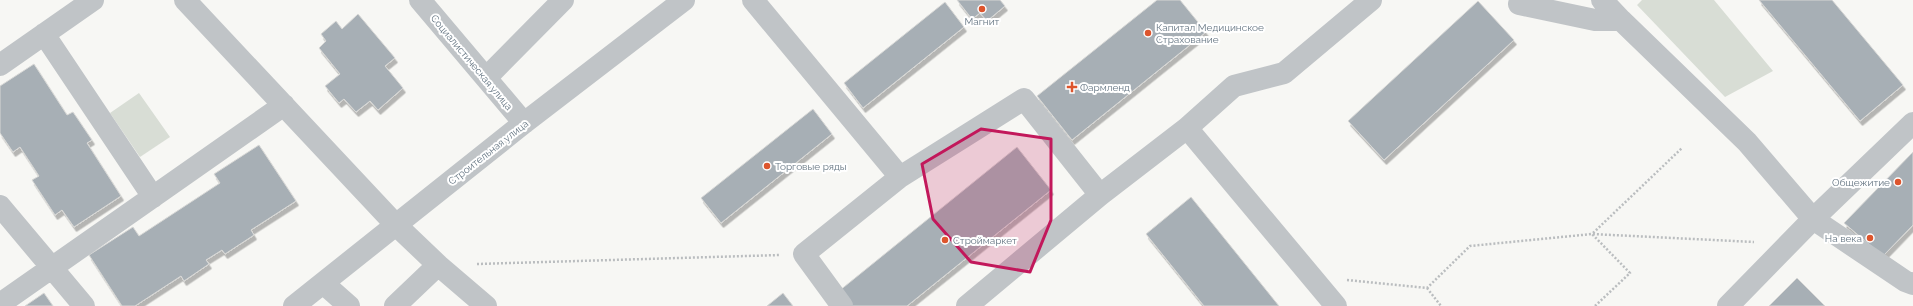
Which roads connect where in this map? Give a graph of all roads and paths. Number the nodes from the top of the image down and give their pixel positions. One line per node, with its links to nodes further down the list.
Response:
1 (92, 0): 11 (street)
2 (185, 0): 14 (street)
3 (420, 0): 13 (street, Социалистическая улица)
4 (564, 0): 13 (street)
5 (684, 0): 16 (street, Строительная улица)
6 (753, 0): 19 (street)
7 (1371, 0): 17 (street)
8 (1602, 0): 10 (street)
9 (1519, 4): 10 (street)
10 (1621, 20): 23 (street)
11 (44, 34): 12 (street); 21 (street)
12 (0, 65)
13 (486, 78): 16 (street, Социалистическая улица)
14 (284, 105): 21 (street); 24 (street)
15 (1913, 123): 23 (street)
16 (524, 124): 24 (street, Строительная улица)
17 (1187, 128): 20 (street); 30 (street)
18 (1682, 148): 25 (path)
19 (900, 177): 20 (street); 27 (street)
20 (1100, 195): 41 (street)
21 (153, 197): 29 (street)
22 (0, 206): 29 (street)
23 (1813, 218): 26 (street); 32 (street)
24 (396, 225): 28 (street); 31 (street, Строительная улица)
25 (1592, 234): 26 (path); 33 (path); 44 (path)
26 (1788, 244): 45 (street)
27 (804, 254): 28 (path); 40 (street)
28 (438, 266): 38 (street); 39 (street)
29 (52, 268): 34 (street); 35 (street)
30 (1311, 276): 33 (path); 42 (street)
31 (323, 283): 36 (street, Строительная улица); 37 (street)
32 (1913, 284)
33 (1427, 288): 43 (path)
34 (0, 304)
35 (84, 306)
36 (294, 306)
37 (349, 306)
38 (395, 306)
39 (486, 306)
40 (842, 306)
41 (968, 306)
42 (1336, 306)
43 (1441, 306)
44 (1595, 306)
45 (1728, 306)

